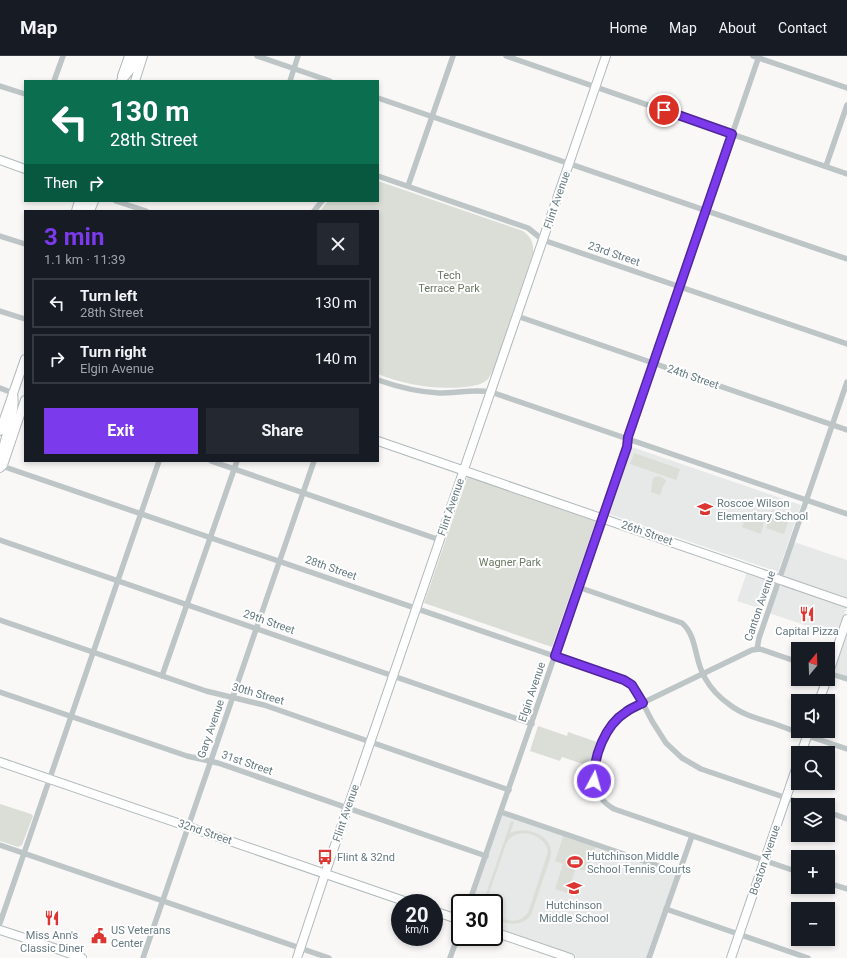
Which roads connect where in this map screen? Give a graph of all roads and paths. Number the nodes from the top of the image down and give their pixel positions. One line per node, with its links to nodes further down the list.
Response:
1 (63, 56): 12 (street)
2 (129, 56): 13 (street)
3 (136, 56): 14 (street)
4 (144, 56): 15 (street)
5 (257, 56): 11 (street)
6 (298, 56): 11 (street)
7 (453, 56): 24 (street)
8 (506, 56): 19 (street)
9 (606, 56): 19 (street, Flint Avenue)
10 (757, 57): 20 (street); 25 (street, Elgin Avenue)
11 (294, 69): 16 (street); 17 (street)
12 (54, 80)
13 (121, 80)
14 (122, 80)
15 (135, 80)
16 (290, 80)
17 (327, 80)
18 (0, 86): 21 (street)
19 (596, 87): 25 (street); 27 (street, Flint Avenue)
20 (847, 88)
21 (24, 94)
22 (379, 98): 24 (street)
23 (847, 105): 28 (street)
24 (432, 116): 27 (street); 32 (street)
25 (732, 134): 28 (street); 37 (street, Elgin Avenue)
26 (0, 160): 29 (street)
27 (569, 163): 37 (street); 39 (street, Flint Avenue)
28 (826, 166): 30 (street)
29 (24, 167)
30 (847, 174)
31 (379, 176): 32 (street, 23rd Street)
32 (408, 186): 39 (street, 23rd Street)
33 (119, 202): 35 (street)
34 (321, 202): 36 (street)
35 (143, 210)
36 (315, 210)
37 (706, 211): 41 (street); 42 (street, Elgin Avenue)
38 (0, 236): 40 (street)
39 (543, 240): 42 (street, 23rd Street); 44 (street, Flint Avenue)
40 (24, 244)
41 (847, 259)
42 (680, 287): 46 (street, 23rd Street); 48 (street, Elgin Avenue)
43 (0, 311): 45 (street)
44 (517, 316): 48 (street, 24th Street); 52 (street, Flint Avenue)
45 (24, 319)
46 (847, 344)
47 (24, 362): 53 (street)
48 (653, 363): 55 (street, 24th Street); 58 (street, Elgin Avenue)
49 (379, 380): 52 (street)
50 (847, 382): 55 (street, Canton Avenue)
51 (0, 388): 53 (street)
52 (491, 392): 58 (street); 66 (street, Flint Avenue)
53 (13, 393): 57 (street); 64 (street)
54 (24, 403): 64 (street)
55 (832, 425): 56 (street, 24th Street); 68 (street, Canton Avenue)
56 (847, 430)
57 (0, 431)
58 (628, 439): 68 (street); 71 (street, Elgin Avenue)
59 (379, 441): 66 (street, 26th Street)
60 (159, 462): 69 (street)
61 (214, 462): 65 (street)
62 (237, 462): 65 (street)
63 (314, 462): 67 (street, Gary Avenue)
64 (1, 469): 69 (street, 28th Street)
65 (234, 469): 67 (street); 72 (street)
66 (464, 471): 71 (street, 26th Street); 74 (street, Flint Avenue)
67 (303, 493): 74 (street); 75 (street, Gary Avenue)
68 (806, 500): 70 (street); 76 (street, Canton Avenue)
69 (141, 514): 72 (street, 28th Street); 77 (street)
70 (847, 514)
71 (603, 518): 76 (street, 26th Street); 78 (street, Elgin Avenue)
72 (211, 538): 75 (street, 28th Street); 80 (street)
73 (0, 540): 77 (street, 29th Street)
74 (440, 540): 81 (street, Flint Avenue)
75 (280, 561): 81 (street, 28th Street); 84 (street, Gary Avenue)
76 (780, 579): 79 (street, 26th Street); 85 (street, Canton Avenue)
77 (118, 581): 80 (street, 29th Street); 86 (street)
78 (578, 587): 88 (street, Elgin Avenue); 90 (street)
79 (847, 603)
80 (187, 605): 84 (street, 29th Street); 91 (street)
81 (416, 608): 88 (street, 28th Street); 92 (street, Flint Avenue)
82 (847, 619): 87 (street)
83 (0, 620): 86 (street, 30th Street)
84 (256, 629): 92 (street, 29th Street); 96 (street, Gary Avenue)
85 (757, 649): 89 (street); 90 (street, Canton Avenue)
86 (94, 652): 91 (street, 30th Street); 98 (street)
87 (835, 654)
88 (555, 656): 97 (street, 28th Street); 99 (street, Elgin Avenue)
89 (791, 660)
90 (702, 674): 97 (street, Canton Avenue); 100 (street)
91 (162, 676): 96 (street, 30th Street)
92 (393, 676): 99 (street, 29th Street); 102 (street, Flint Avenue)
93 (835, 676): 94 (street)
94 (847, 679)
95 (0, 692): 98 (street, 31st Street)
96 (233, 697): 102 (street, 30th Street); 105 (street, Gary Avenue)
97 (643, 703): 109 (street); 116 (street, Canton Avenue)
98 (72, 716): 105 (street, 31st Street); 106 (street)
99 (532, 724): 108 (street, Elgin Avenue)
100 (791, 728)
101 (820, 738): 103 (street)
102 (370, 742): 108 (street, 30th Street); 111 (street, Flint Avenue)
103 (847, 749)
104 (0, 762): 106 (street, 32nd Street)
105 (210, 762): 111 (street, 31st Street); 115 (street, Gary Avenue)
106 (50, 779): 115 (street, 32nd Street); 118 (street)
107 (791, 783): 109 (street, Boston Avenue)
108 (509, 790): 112 (street, Elgin Avenue)
109 (786, 798): 110 (street); 120 (street, Boston Avenue)
110 (791, 800)
111 (348, 808): 119 (street, 31st Street); 123 (street, Flint Avenue)
112 (501, 812): 119 (street, Elgin Avenue); 122 (street)
113 (835, 815): 114 (street)
114 (847, 819)
115 (188, 826): 123 (street, 32nd Street); 128 (street, Gary Avenue)
116 (692, 836): 120 (street); 122 (street)
117 (0, 845): 118 (street)
118 (24, 853): 128 (street); 130 (street)
119 (486, 856): 126 (street, Elgin Avenue)
120 (764, 861): 121 (street); 132 (street, Boston Avenue)
121 (791, 870)
122 (679, 873): 129 (street)
123 (325, 874): 127 (street, 32nd Street); 135 (street, Flint Avenue)
124 (835, 885): 125 (street)
125 (847, 889)
126 (473, 894)
127 (391, 897)
128 (163, 901): 135 (street); 137 (street, Gary Avenue)
129 (666, 909): 132 (street); 142 (street)
130 (0, 923)
131 (0, 930): 136 (street)
132 (739, 934): 143 (street, Boston Avenue); 144 (street)
133 (503, 935): 141 (street)
134 (454, 946): 140 (street)
135 (301, 948): 138 (street, Flint Avenue); 139 (street)
136 (82, 958)
137 (143, 958)
138 (297, 958)
139 (329, 958)
140 (450, 958)
141 (570, 958)
142 (649, 958)
143 (731, 958)
144 (808, 958)

